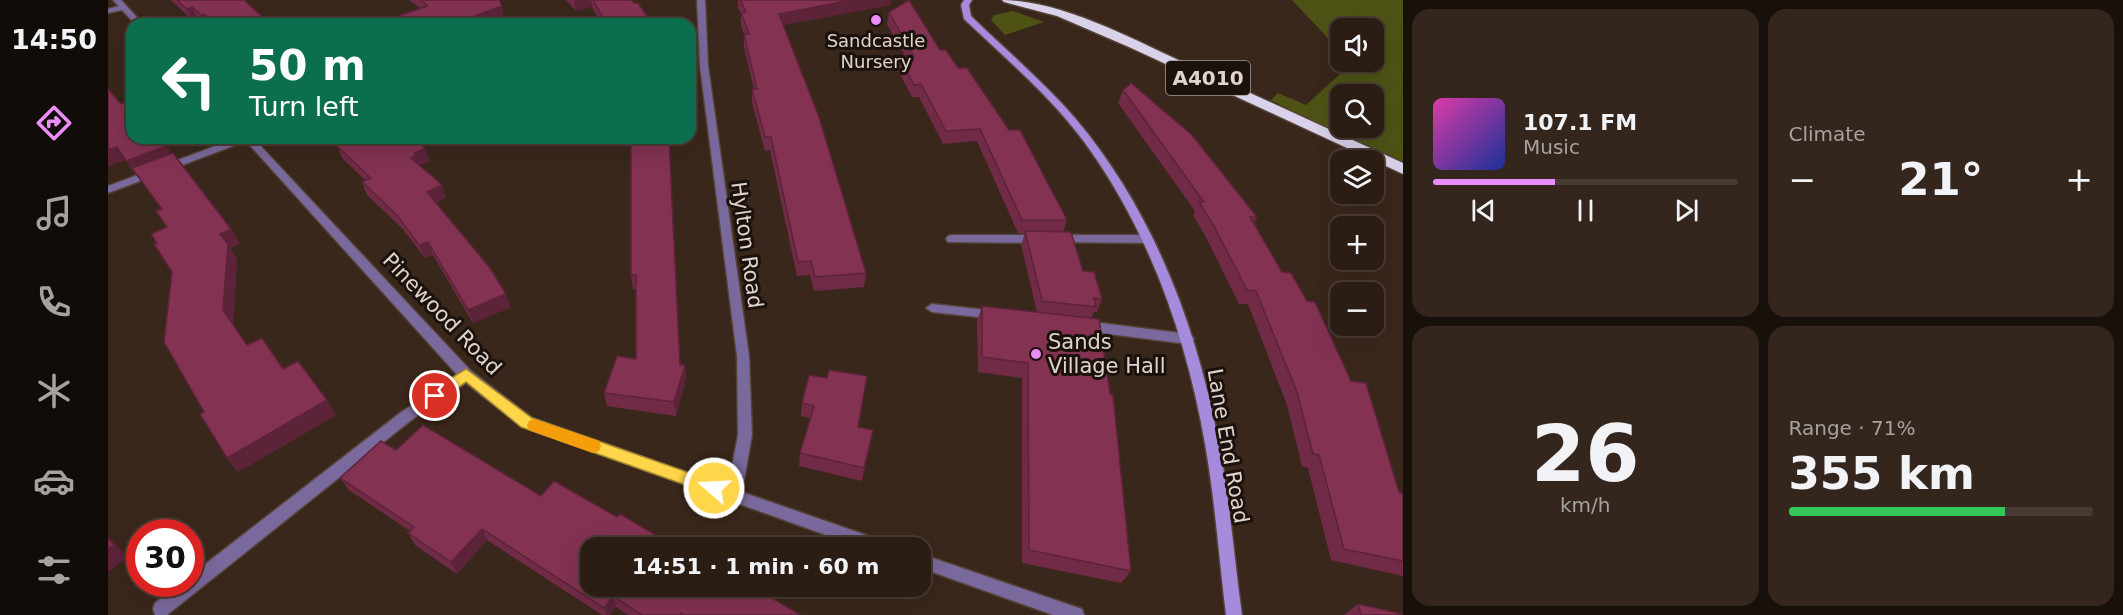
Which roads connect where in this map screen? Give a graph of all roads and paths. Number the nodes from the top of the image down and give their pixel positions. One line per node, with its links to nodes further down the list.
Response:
1 (701, 0): 18 (street, Hylton Road)
2 (968, 0): 12 (street, Lane End Road)
3 (1008, 0): 9 (highway, A4010)
4 (122, 2): 5 (street); 6 (street)
5 (108, 11)
6 (134, 18)
7 (231, 144): 10 (street)
8 (253, 144): 17 (street, Pinewood Road)
9 (1403, 170)
10 (108, 190)
11 (952, 239): 12 (street)
12 (1146, 239): 16 (street, Lane End Road)
13 (932, 308): 14 (street)
14 (1006, 316)
15 (1074, 325): 16 (street)
16 (1188, 339): 23 (street, Lane End Road)
17 (466, 375): 18 (street, Pinewood Road); 21 (street)
18 (734, 495): 19 (street, Pinewood Road)
19 (852, 537)
20 (931, 564): 22 (street)
21 (161, 609)
22 (1076, 615)
23 (1234, 615)

